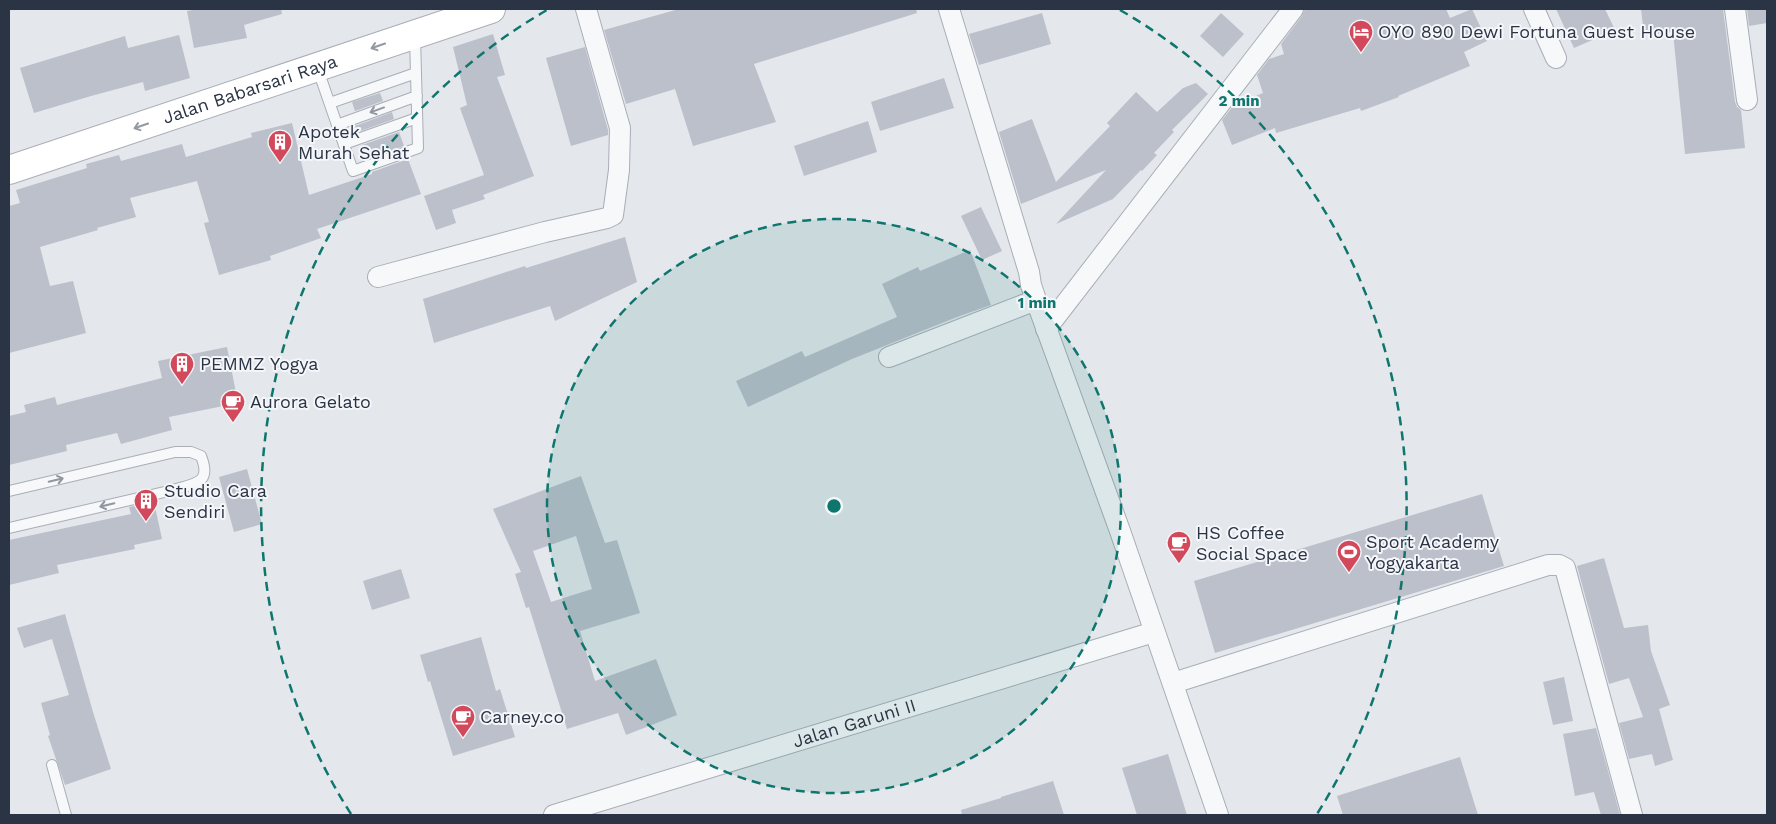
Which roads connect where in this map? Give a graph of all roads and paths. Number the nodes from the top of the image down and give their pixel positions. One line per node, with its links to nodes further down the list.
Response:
1 (491, 9): 7 (street, Jalan Babarsari Raya)
2 (586, 9): 19 (street)
3 (948, 9): 20 (street)
4 (1293, 9): 21 (street)
5 (1534, 9): 9 (street)
6 (1735, 9): 13 (street)
7 (450, 15): 8 (street, Jalan Babarsari Raya)
8 (415, 33): 10 (street, Jalan Babarsari Raya, one-way to 10); 11 (lane)
9 (1556, 58)
10 (317, 66): 14 (lane); 18 (street, Jalan Babarsari Raya, one-way to 18)
11 (416, 73): 12 (lane); 14 (lane)
12 (417, 96): 15 (lane); 16 (lane, one-way to 16)
13 (1747, 100)
14 (330, 103): 16 (lane)
15 (417, 118): 17 (lane); 17 (lane)
16 (337, 125): 17 (lane)
17 (344, 144)
18 (9, 170)
19 (378, 277)
20 (1036, 300): 21 (street); 22 (street)
21 (1046, 329): 25 (street)
22 (889, 357)
23 (9, 490): 24 (lane, one-way to 24)
24 (9, 528)
25 (1154, 632): 26 (street); 28 (street, Jalan Garuni II)
26 (1173, 683): 30 (street); 31 (street)
27 (52, 765): 29 (lane)
28 (563, 814)
29 (66, 815)
30 (1218, 815)
31 (1632, 815)

